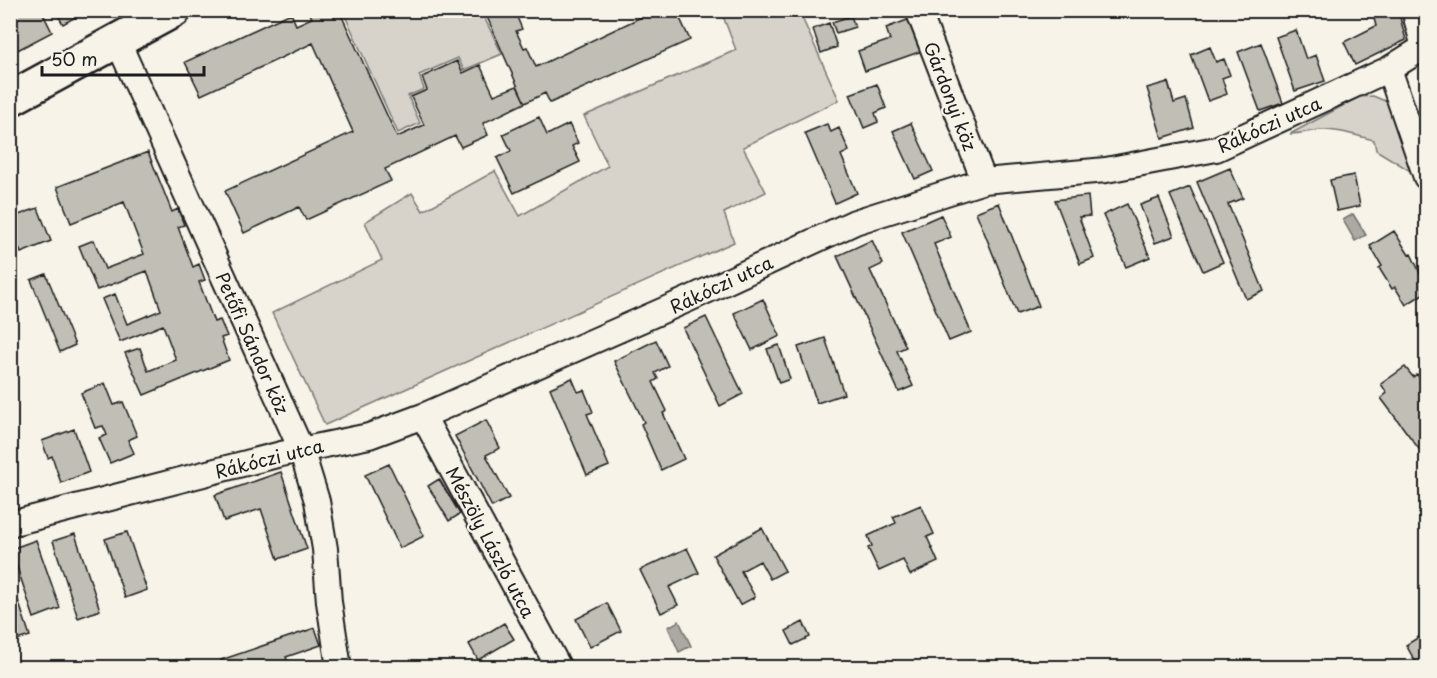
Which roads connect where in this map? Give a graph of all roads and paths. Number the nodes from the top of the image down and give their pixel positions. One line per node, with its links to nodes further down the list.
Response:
1 (174, 10): 4 (main road)
2 (918, 10): 9 (street, Gárdonyi köz)
3 (1414, 10): 5 (street)
4 (118, 42): 7 (main road); 11 (street, Petőfi Sándor köz)
5 (1425, 46): 6 (street, Rákóczi utca)
6 (1389, 69): 8 (street); 9 (street, Rákóczi utca)
7 (10, 99)
8 (1426, 177)
9 (984, 181): 10 (street, Rákóczi utca)
10 (423, 416): 11 (street, Rákóczi utca); 14 (street, Mészöly László utca)
11 (301, 449): 12 (street, Rákóczi utca); 13 (street, Petőfi Sándor köz)
12 (10, 524)
13 (343, 665)
14 (559, 668)

